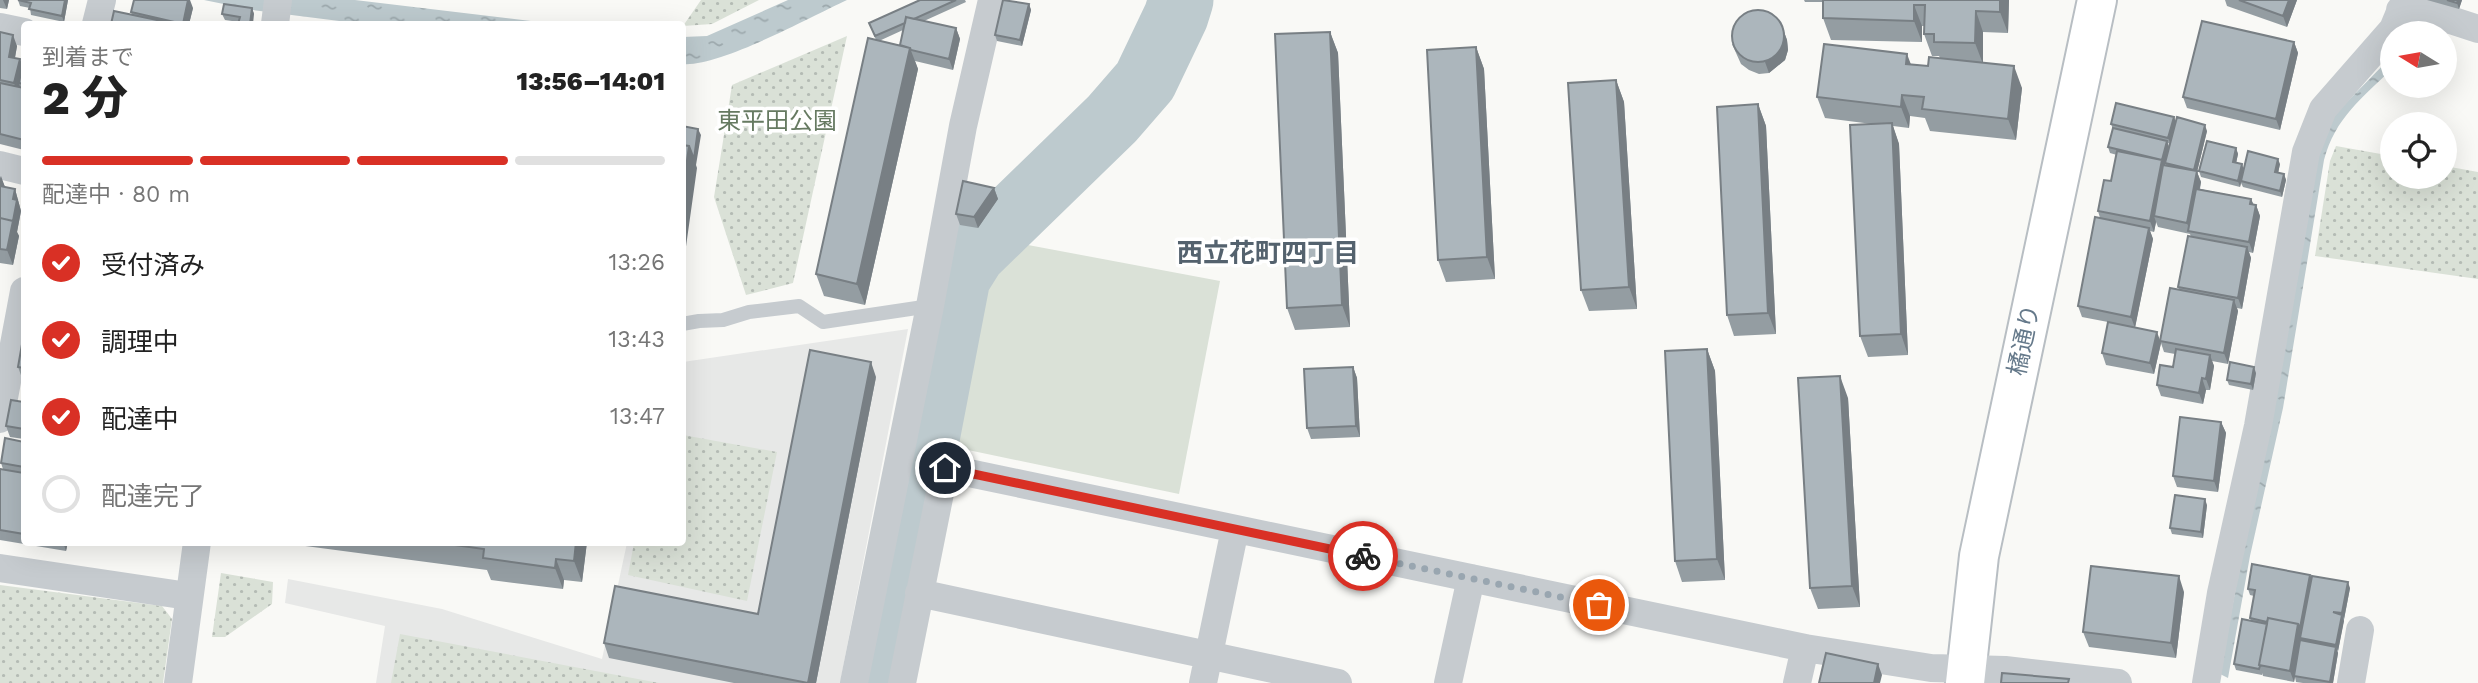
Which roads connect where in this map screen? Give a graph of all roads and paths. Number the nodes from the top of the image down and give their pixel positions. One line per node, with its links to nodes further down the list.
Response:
1 (102, 0): 5 (street)
2 (992, 0): 11 (street)
3 (2097, 0): 24 (street, 橘通り)
4 (2410, 8): 7 (street); 32 (street)
5 (97, 21)
6 (0, 27): 8 (street)
7 (2478, 29)
8 (21, 31)
9 (0, 165): 10 (street)
10 (21, 170)
11 (930, 306): 13 (lane); 26 (street)
12 (21, 307): 14 (street)
13 (686, 324)
14 (0, 419)
15 (1235, 529): 18 (street); 19 (street); 23 (street)
16 (196, 546): 20 (street)
17 (0, 568): 20 (street)
18 (1471, 578): 22 (street); 29 (street)
19 (919, 593): 23 (street); 27 (street)
20 (188, 596): 25 (street)
21 (2360, 630): 33 (street)
22 (1805, 648): 24 (street); 30 (street)
23 (1205, 669): 28 (street)
24 (1966, 676): 31 (street)
25 (178, 683)
26 (854, 683)
27 (902, 683)
28 (1338, 683)
29 (1448, 683)
30 (1797, 683)
31 (2118, 683)
32 (2206, 683)
33 (2351, 683)

